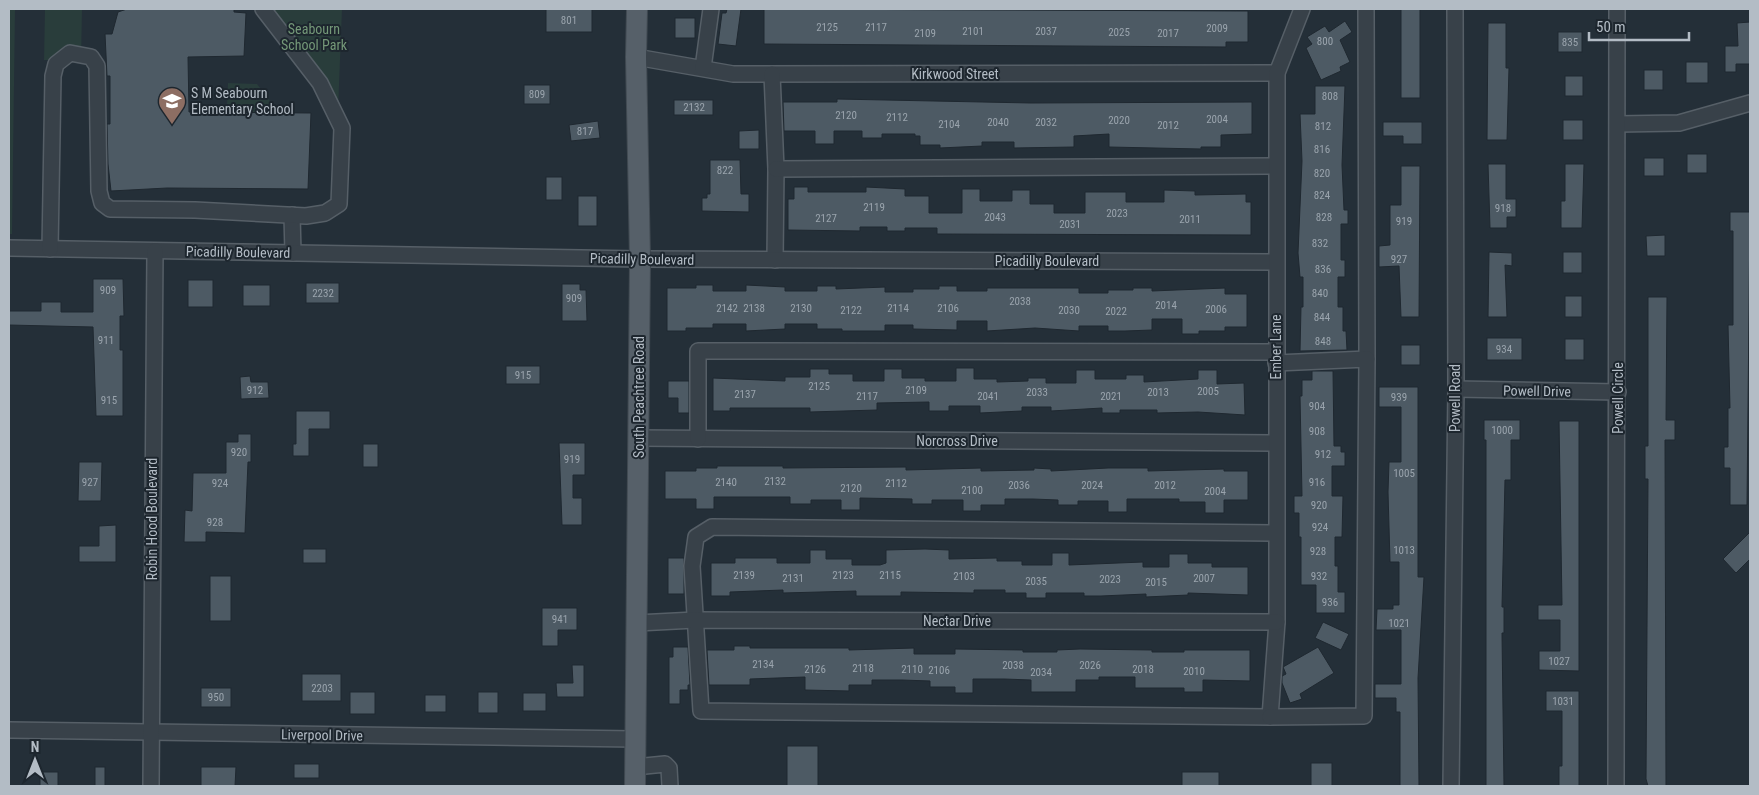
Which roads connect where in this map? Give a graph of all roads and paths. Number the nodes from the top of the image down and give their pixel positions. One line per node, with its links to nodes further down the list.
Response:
1 (263, 9): 16 (street)
2 (637, 9): 8 (main road, South Peachtree Road)
3 (711, 9): 9 (street)
4 (1302, 9): 10 (street)
5 (1366, 9): 25 (street)
6 (1455, 9): 26 (street, Powell Road)
7 (1617, 9): 13 (street, Powell Circle)
8 (636, 57): 9 (street, Kirkwood Street); 21 (main road, South Peachtree Road)
9 (702, 68): 11 (street, Kirkwood Street)
10 (1277, 73): 11 (street, Kirkwood Street); 14 (street, Ember Lane)
11 (772, 74): 15 (street)
12 (1750, 103): 13 (street)
13 (1618, 124): 27 (street, Powell Circle)
14 (1276, 166): 15 (street); 23 (street, Ember Lane)
15 (776, 169): 22 (street)
16 (292, 215): 18 (street); 20 (street)
17 (9, 248): 18 (street, Picadilly Boulevard)
18 (50, 249): 19 (street, Picadilly Boulevard)
19 (155, 251): 20 (street, Picadilly Boulevard); 37 (street, Robin Hood Boulevard)
20 (293, 253): 21 (street, Picadilly Boulevard)
21 (640, 259): 22 (street, Picadilly Boulevard); 28 (main road, South Peachtree Road)
22 (775, 260): 23 (street, Picadilly Boulevard)
23 (1276, 262): 24 (street, Ember Lane)
24 (1276, 357): 25 (street); 29 (street); 30 (street, Ember Lane)
25 (1367, 359): 35 (street)
26 (1456, 389): 27 (street, Powell Drive); 42 (street, Powell Road)
27 (1618, 392): 43 (street, Powell Circle)
28 (638, 438): 29 (street, Norcross Drive); 33 (main road, South Peachtree Road)
29 (698, 439): 30 (street, Norcross Drive)
30 (1276, 443): 31 (street, Ember Lane)
31 (1276, 533): 32 (street); 34 (street, Ember Lane)
32 (695, 620): 33 (street, Nectar Drive); 34 (street, Nectar Drive); 35 (street)
33 (637, 622): 38 (main road, South Peachtree Road)
34 (1277, 622): 35 (street, Ember Lane)
35 (1270, 717)
36 (9, 730): 37 (street, Liverpool Drive)
37 (150, 733): 38 (street, Liverpool Drive); 40 (street, Robin Hood Boulevard)
38 (635, 739): 39 (main road, South Peachtree Road)
39 (635, 777): 41 (street)
40 (152, 786)
41 (670, 786)
42 (1451, 786)
43 (1616, 786)

